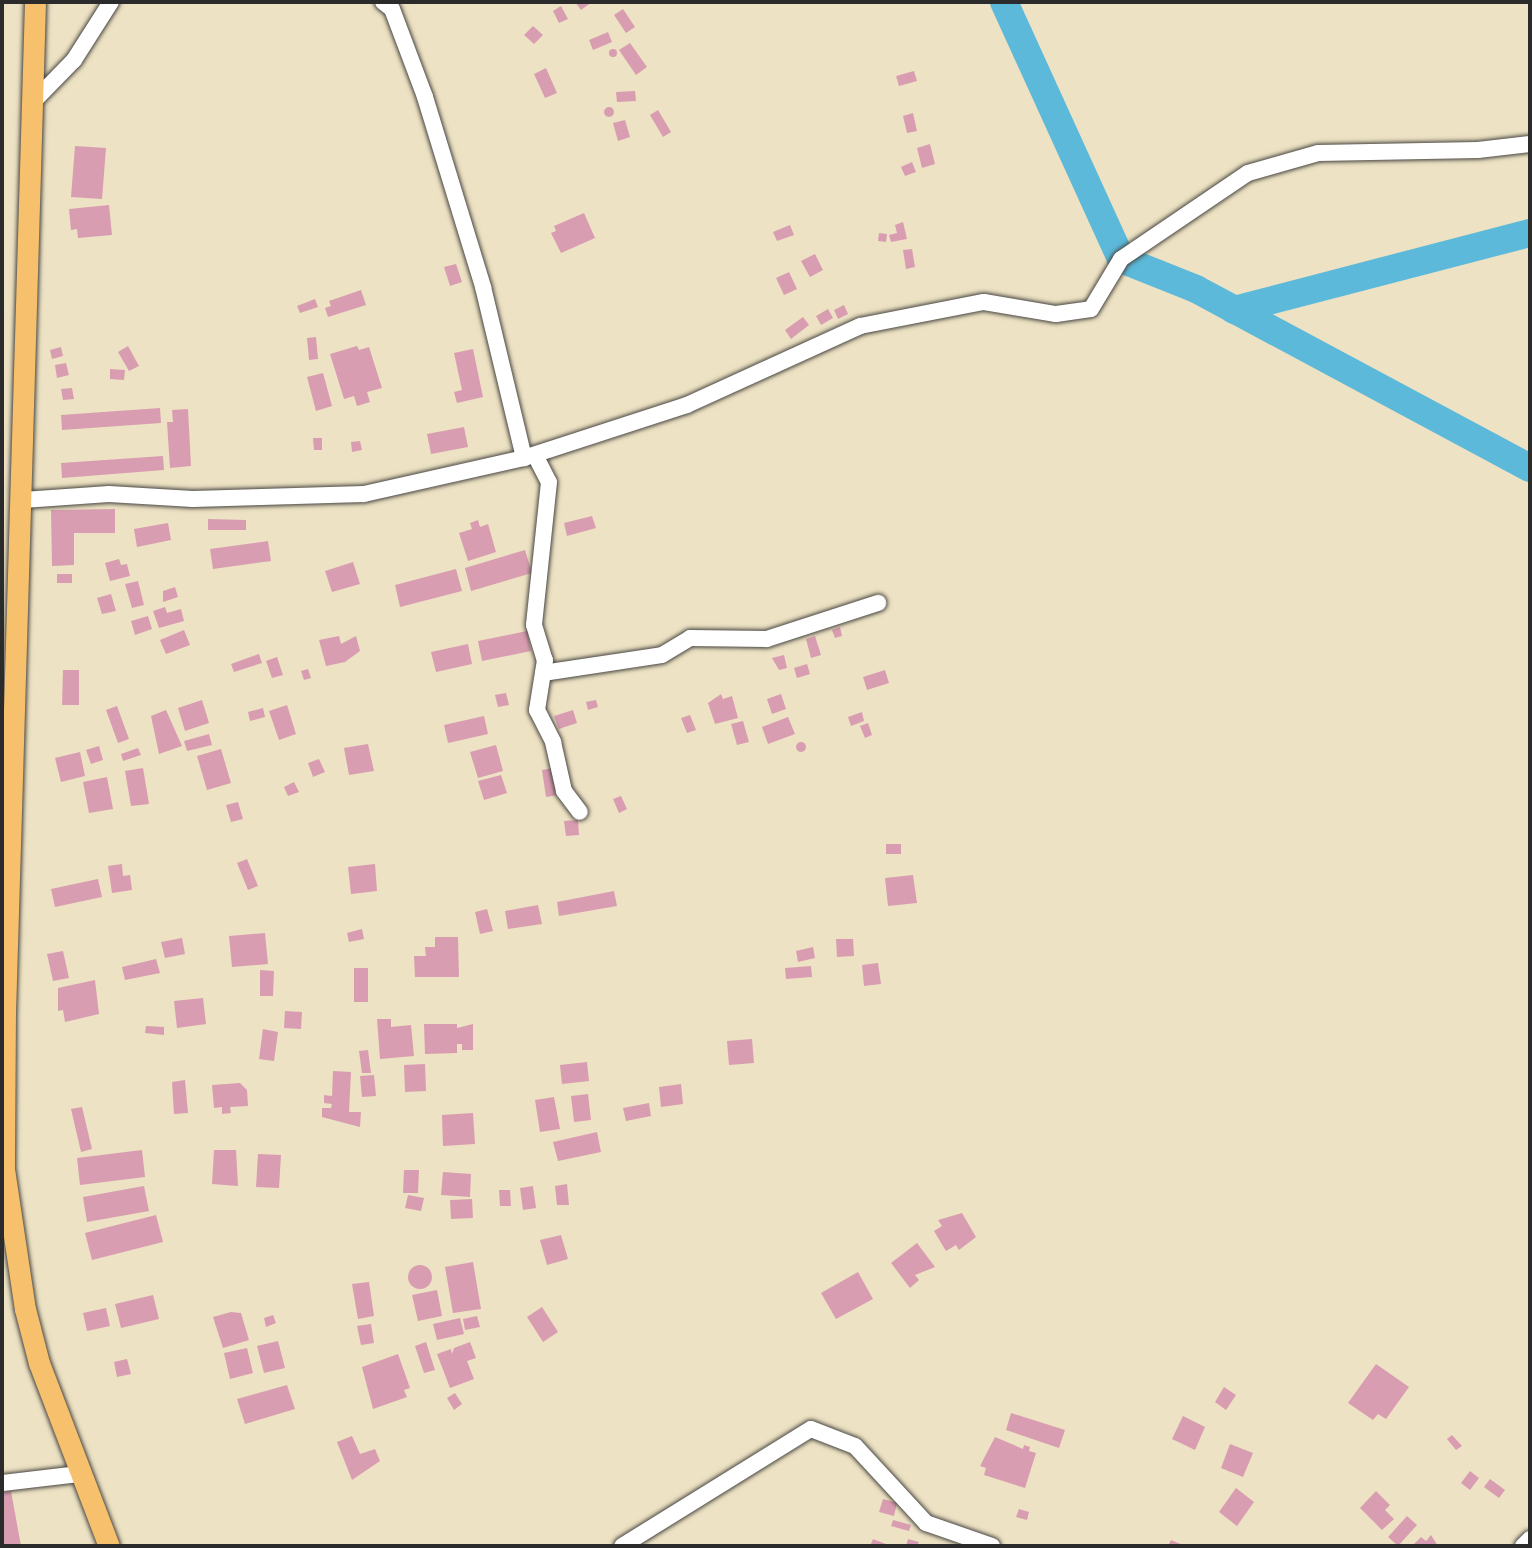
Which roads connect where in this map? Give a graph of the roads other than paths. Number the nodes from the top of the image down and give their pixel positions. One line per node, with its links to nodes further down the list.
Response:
1 (35, 2): 4 (main road)
2 (111, 2): 4 (street)
3 (383, 2): 6 (street)
4 (33, 102): 7 (main road)
5 (1530, 144): 6 (street)
6 (530, 457): 7 (street); 9 (street)
7 (23, 500): 10 (main road)
8 (878, 603): 9 (street)
9 (543, 673): 11 (street)
10 (8, 736): 12 (main road)
11 (580, 812)
12 (3, 1093): 13 (main road)
13 (79, 1474): 14 (street); 16 (main road)
14 (2, 1483)
15 (1530, 1539): 19 (street)
16 (109, 1546)
17 (622, 1546): 18 (street)
18 (992, 1546)
19 (1523, 1546)

